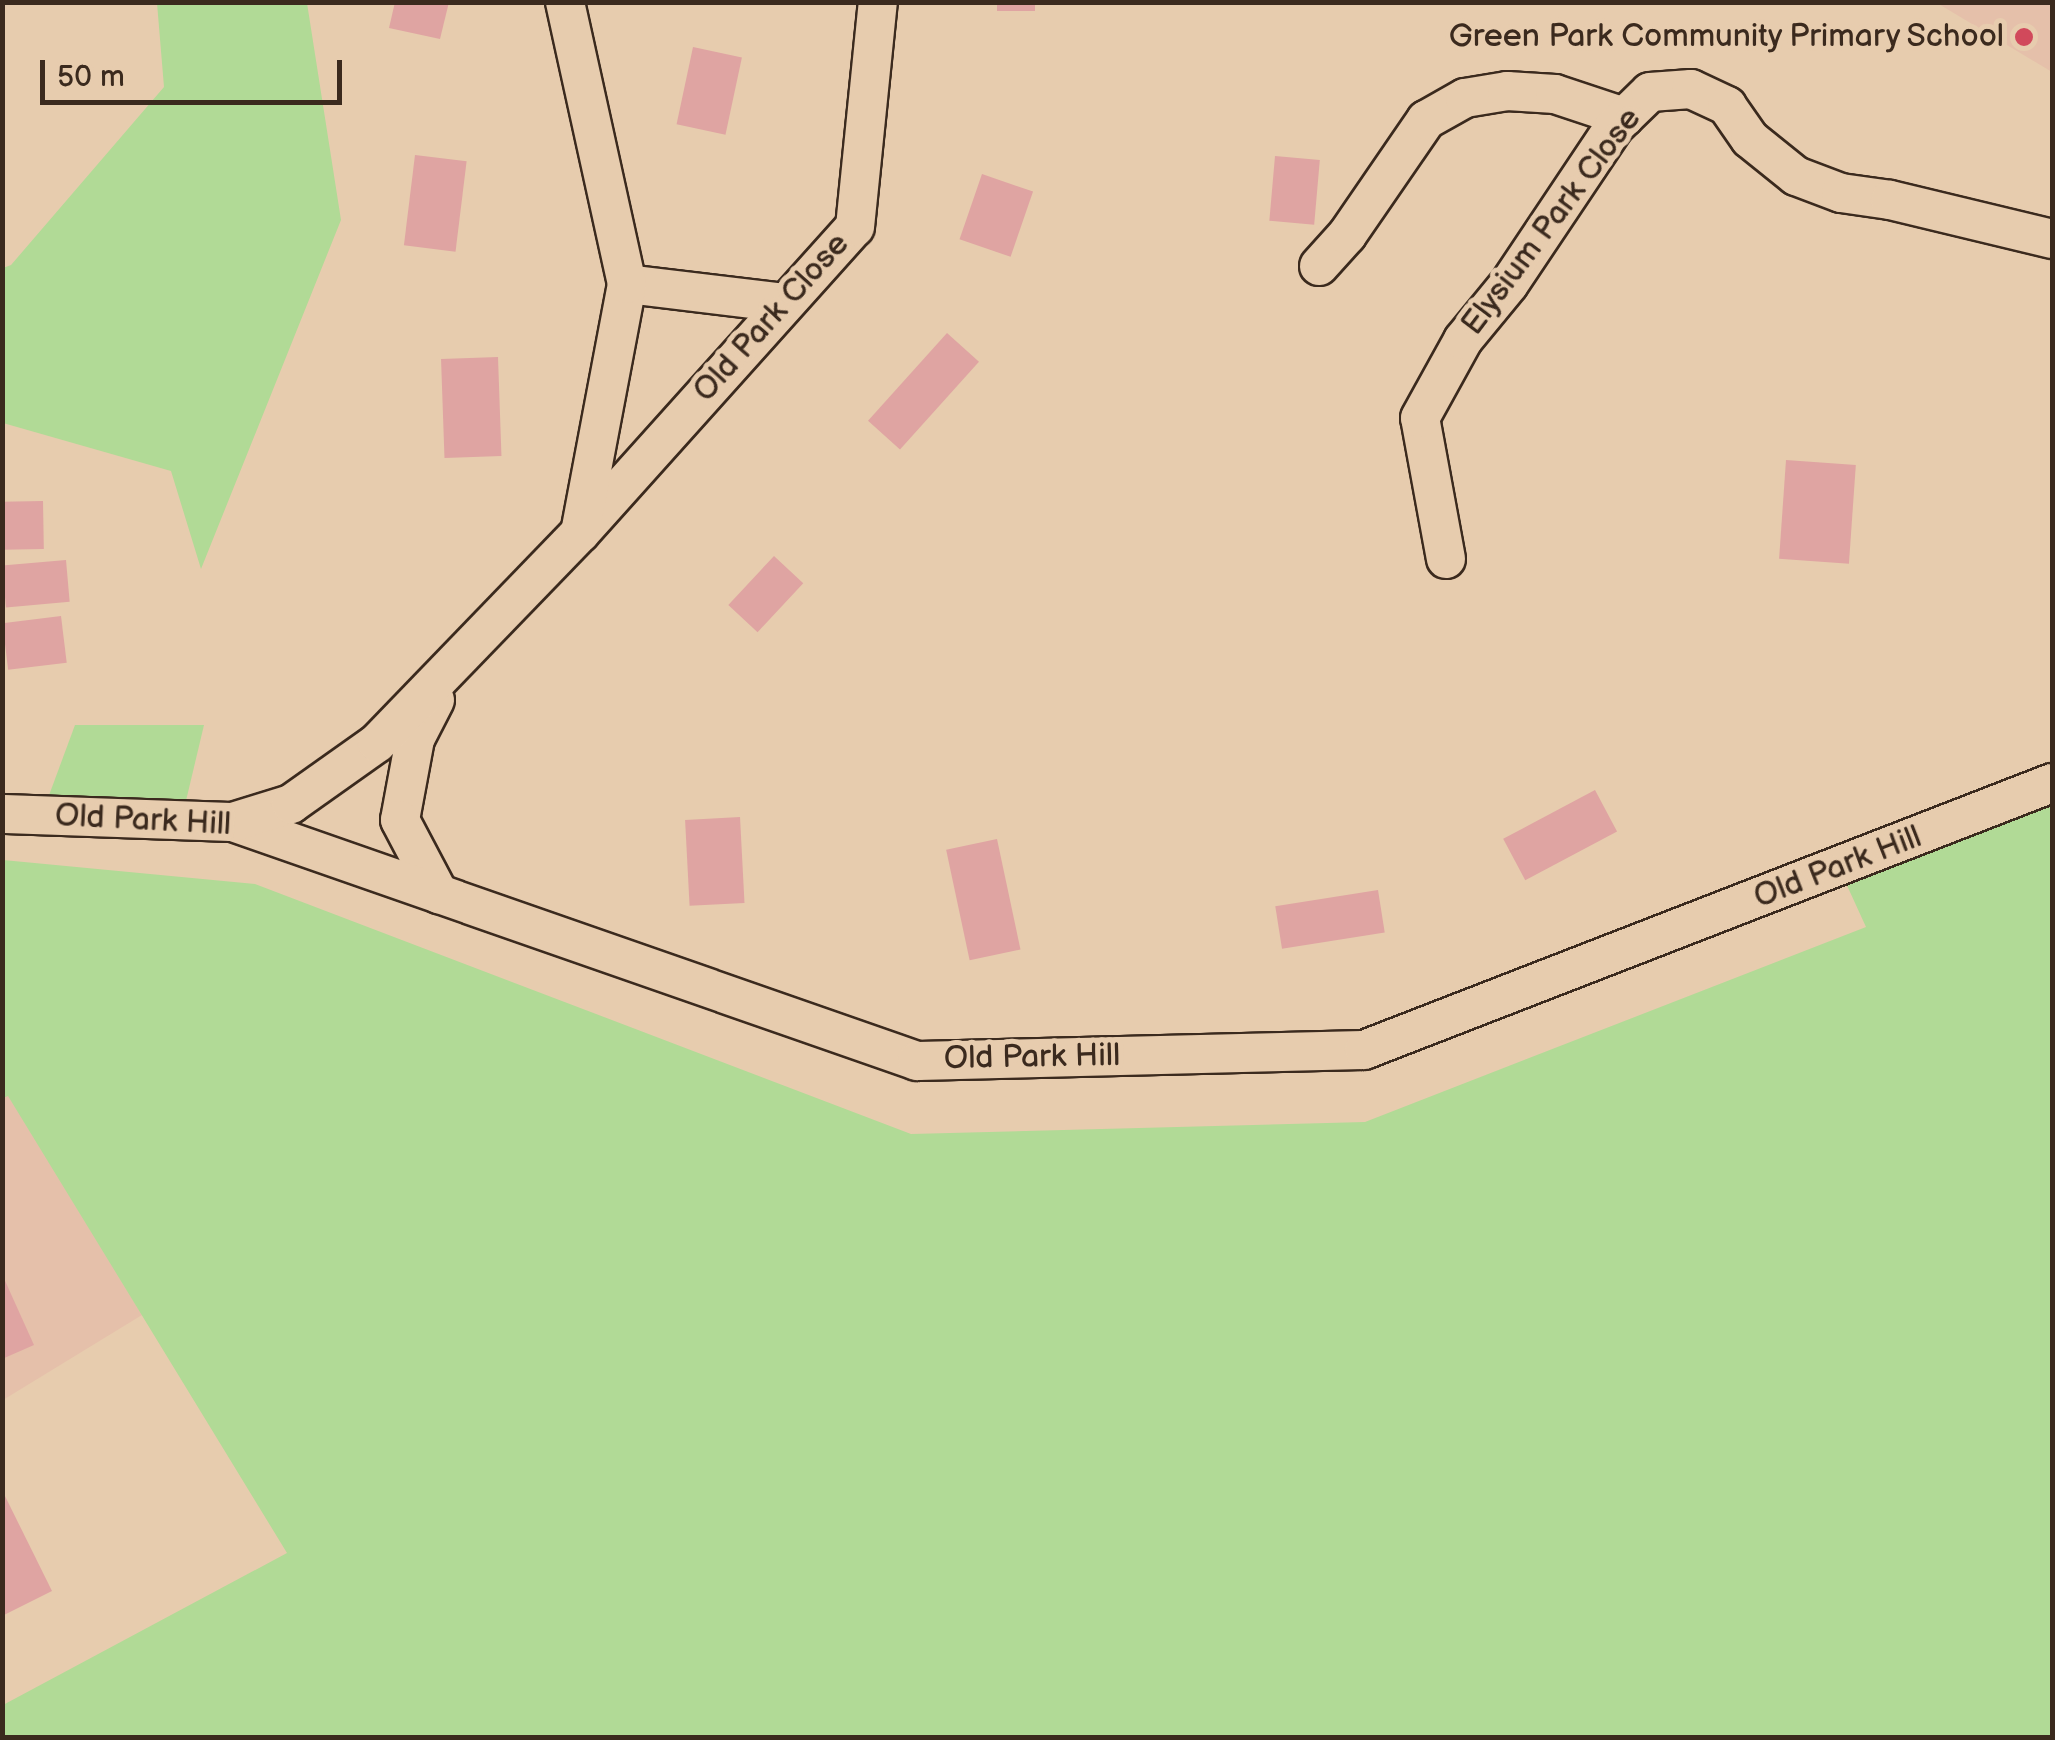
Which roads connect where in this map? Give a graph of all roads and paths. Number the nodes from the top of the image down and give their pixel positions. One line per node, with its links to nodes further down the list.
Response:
1 (565, 2): 6 (street)
2 (878, 2): 7 (street, Old Park Close)
3 (1624, 117): 4 (street, Elysium Park Close); 5 (street); 9 (street, Elysium Park Close)
4 (2052, 239)
5 (1319, 266)
6 (626, 284): 7 (street); 8 (street)
7 (784, 303): 8 (street, Old Park Close)
8 (580, 533): 10 (street, Old Park Close)
9 (1446, 559)
10 (452, 666): 13 (street, Old Park Close); 14 (street)
11 (2052, 783): 14 (street, Old Park Hill)
12 (2, 814): 13 (street, Old Park Hill)
13 (233, 822): 14 (street, Old Park Hill)
14 (439, 894)

